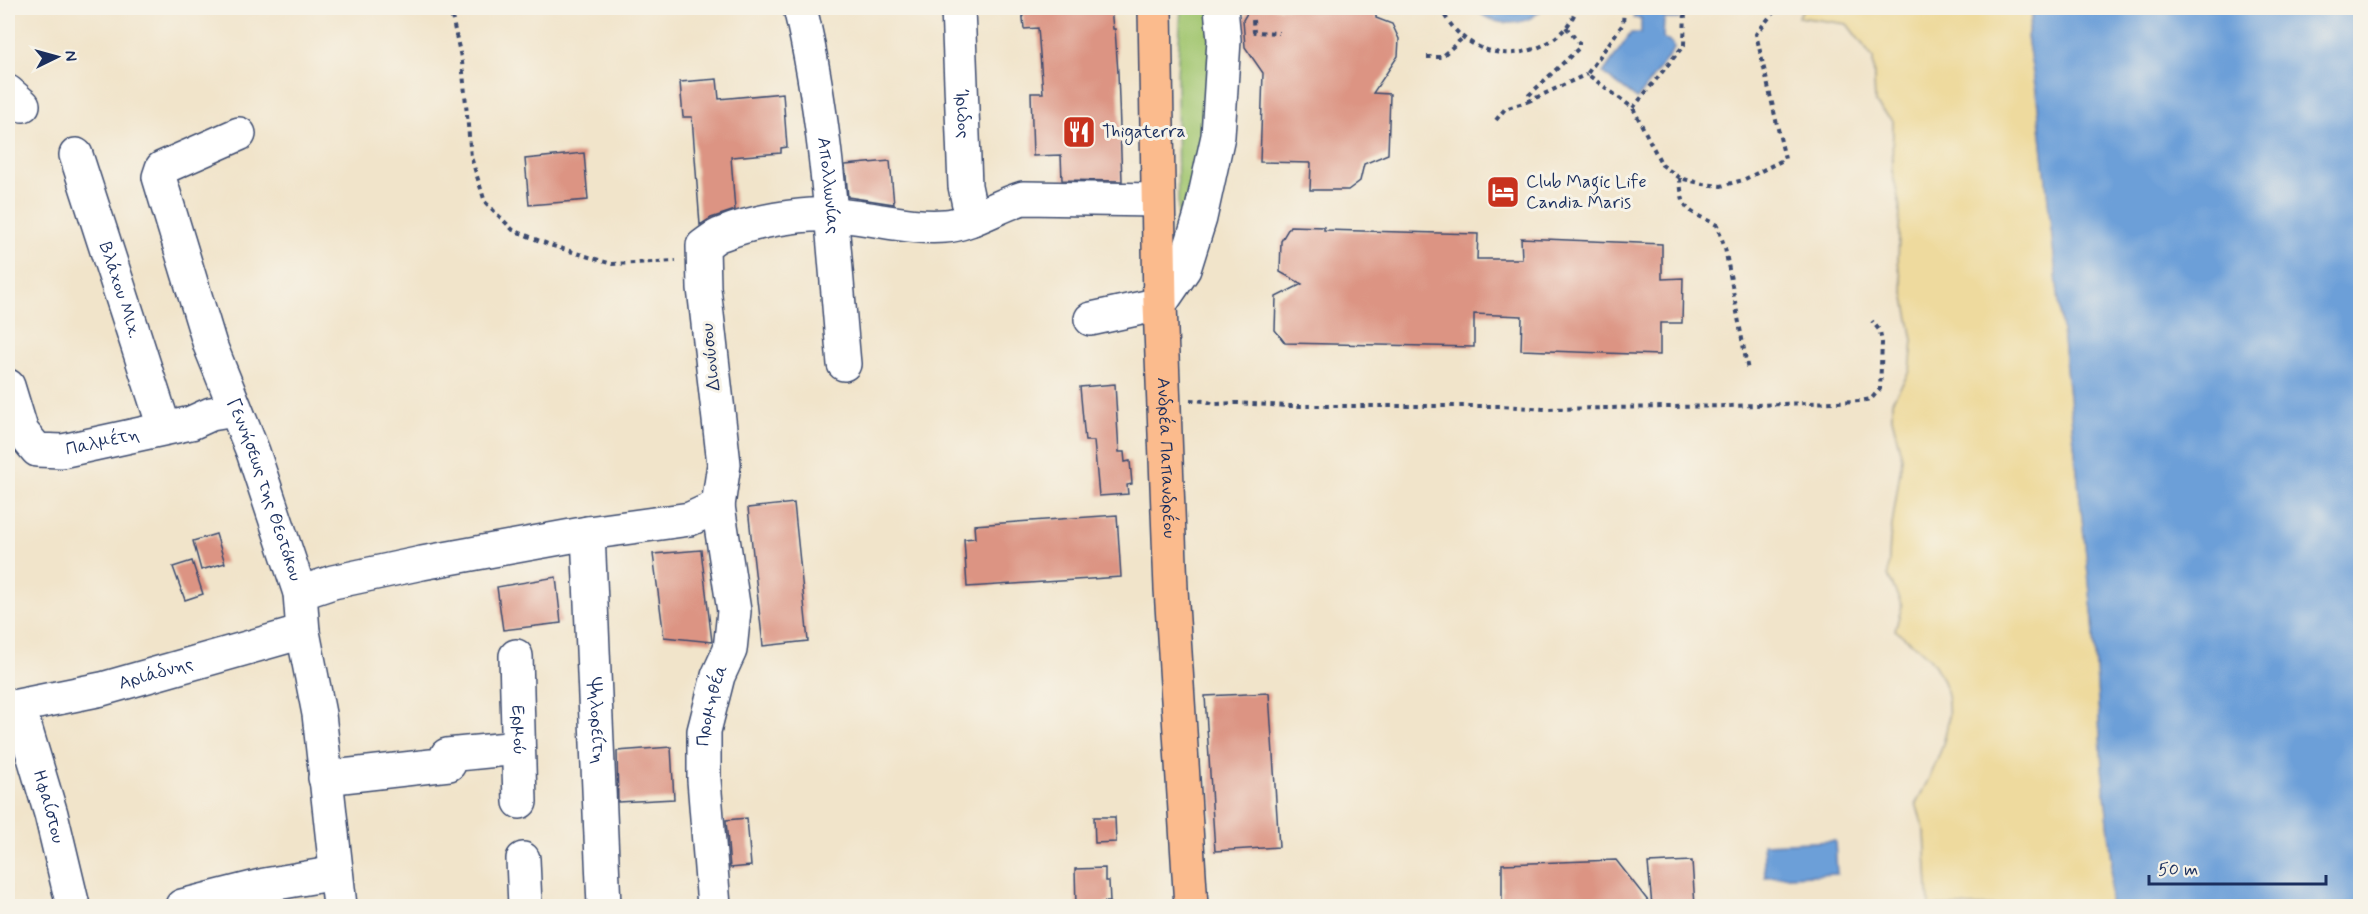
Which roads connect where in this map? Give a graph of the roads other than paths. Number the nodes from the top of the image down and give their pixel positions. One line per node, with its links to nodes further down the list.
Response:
1 (800, 8): 8 (street, Απολλωνίας)
2 (958, 8): 9 (street, Ίριδος)
3 (1155, 8): 7 (main road, Ανδρέα Παπανδρέου)
4 (1221, 8): 10 (street)
5 (238, 134): 14 (street, Γεννήσεως της Θεοτόκου)
6 (75, 155): 15 (street, Βλάχου Μιχ.)
7 (1157, 200): 9 (street); 10 (main road, Ανδρέα Παπανδρέου)
8 (830, 215): 9 (street); 12 (street, Απολλωνίας); 16 (street, Διονύσου)
9 (972, 219)
10 (1160, 304): 11 (street); 33 (main road, Ανδρέα Παπανδρέου)
11 (1091, 319)
12 (844, 364)
13 (8, 386): 15 (street, Παλμέτη)
14 (236, 410): 15 (street, Παλμέτη); 18 (street, Γεννήσεως της Θεοτόκου)
15 (164, 427)
16 (718, 506): 17 (street); 32 (street, Προμηθέα)
17 (588, 533): 18 (street); 31 (street, Ψηλορείτη)
18 (300, 592): 19 (street, Γεννήσεως της Θεοτόκου)
19 (303, 632): 21 (street, Αριάδνης); 23 (street, Γεννήσεως της Θεοτόκου)
20 (516, 656): 22 (street, Ερμού)
21 (13, 707): 27 (street, Ηφαίστου)
22 (519, 748): 23 (street); 24 (street, Ερμού)
23 (325, 778): 26 (street, Γεννήσεως της Θεοτόκου)
24 (520, 802)
25 (523, 859): 30 (street)
26 (336, 873): 28 (street); 29 (street, Γεννήσεως της Θεοτόκου)
27 (73, 906)
28 (182, 906)
29 (340, 906)
30 (525, 906)
31 (604, 906)
32 (714, 906)
33 (1191, 906)

